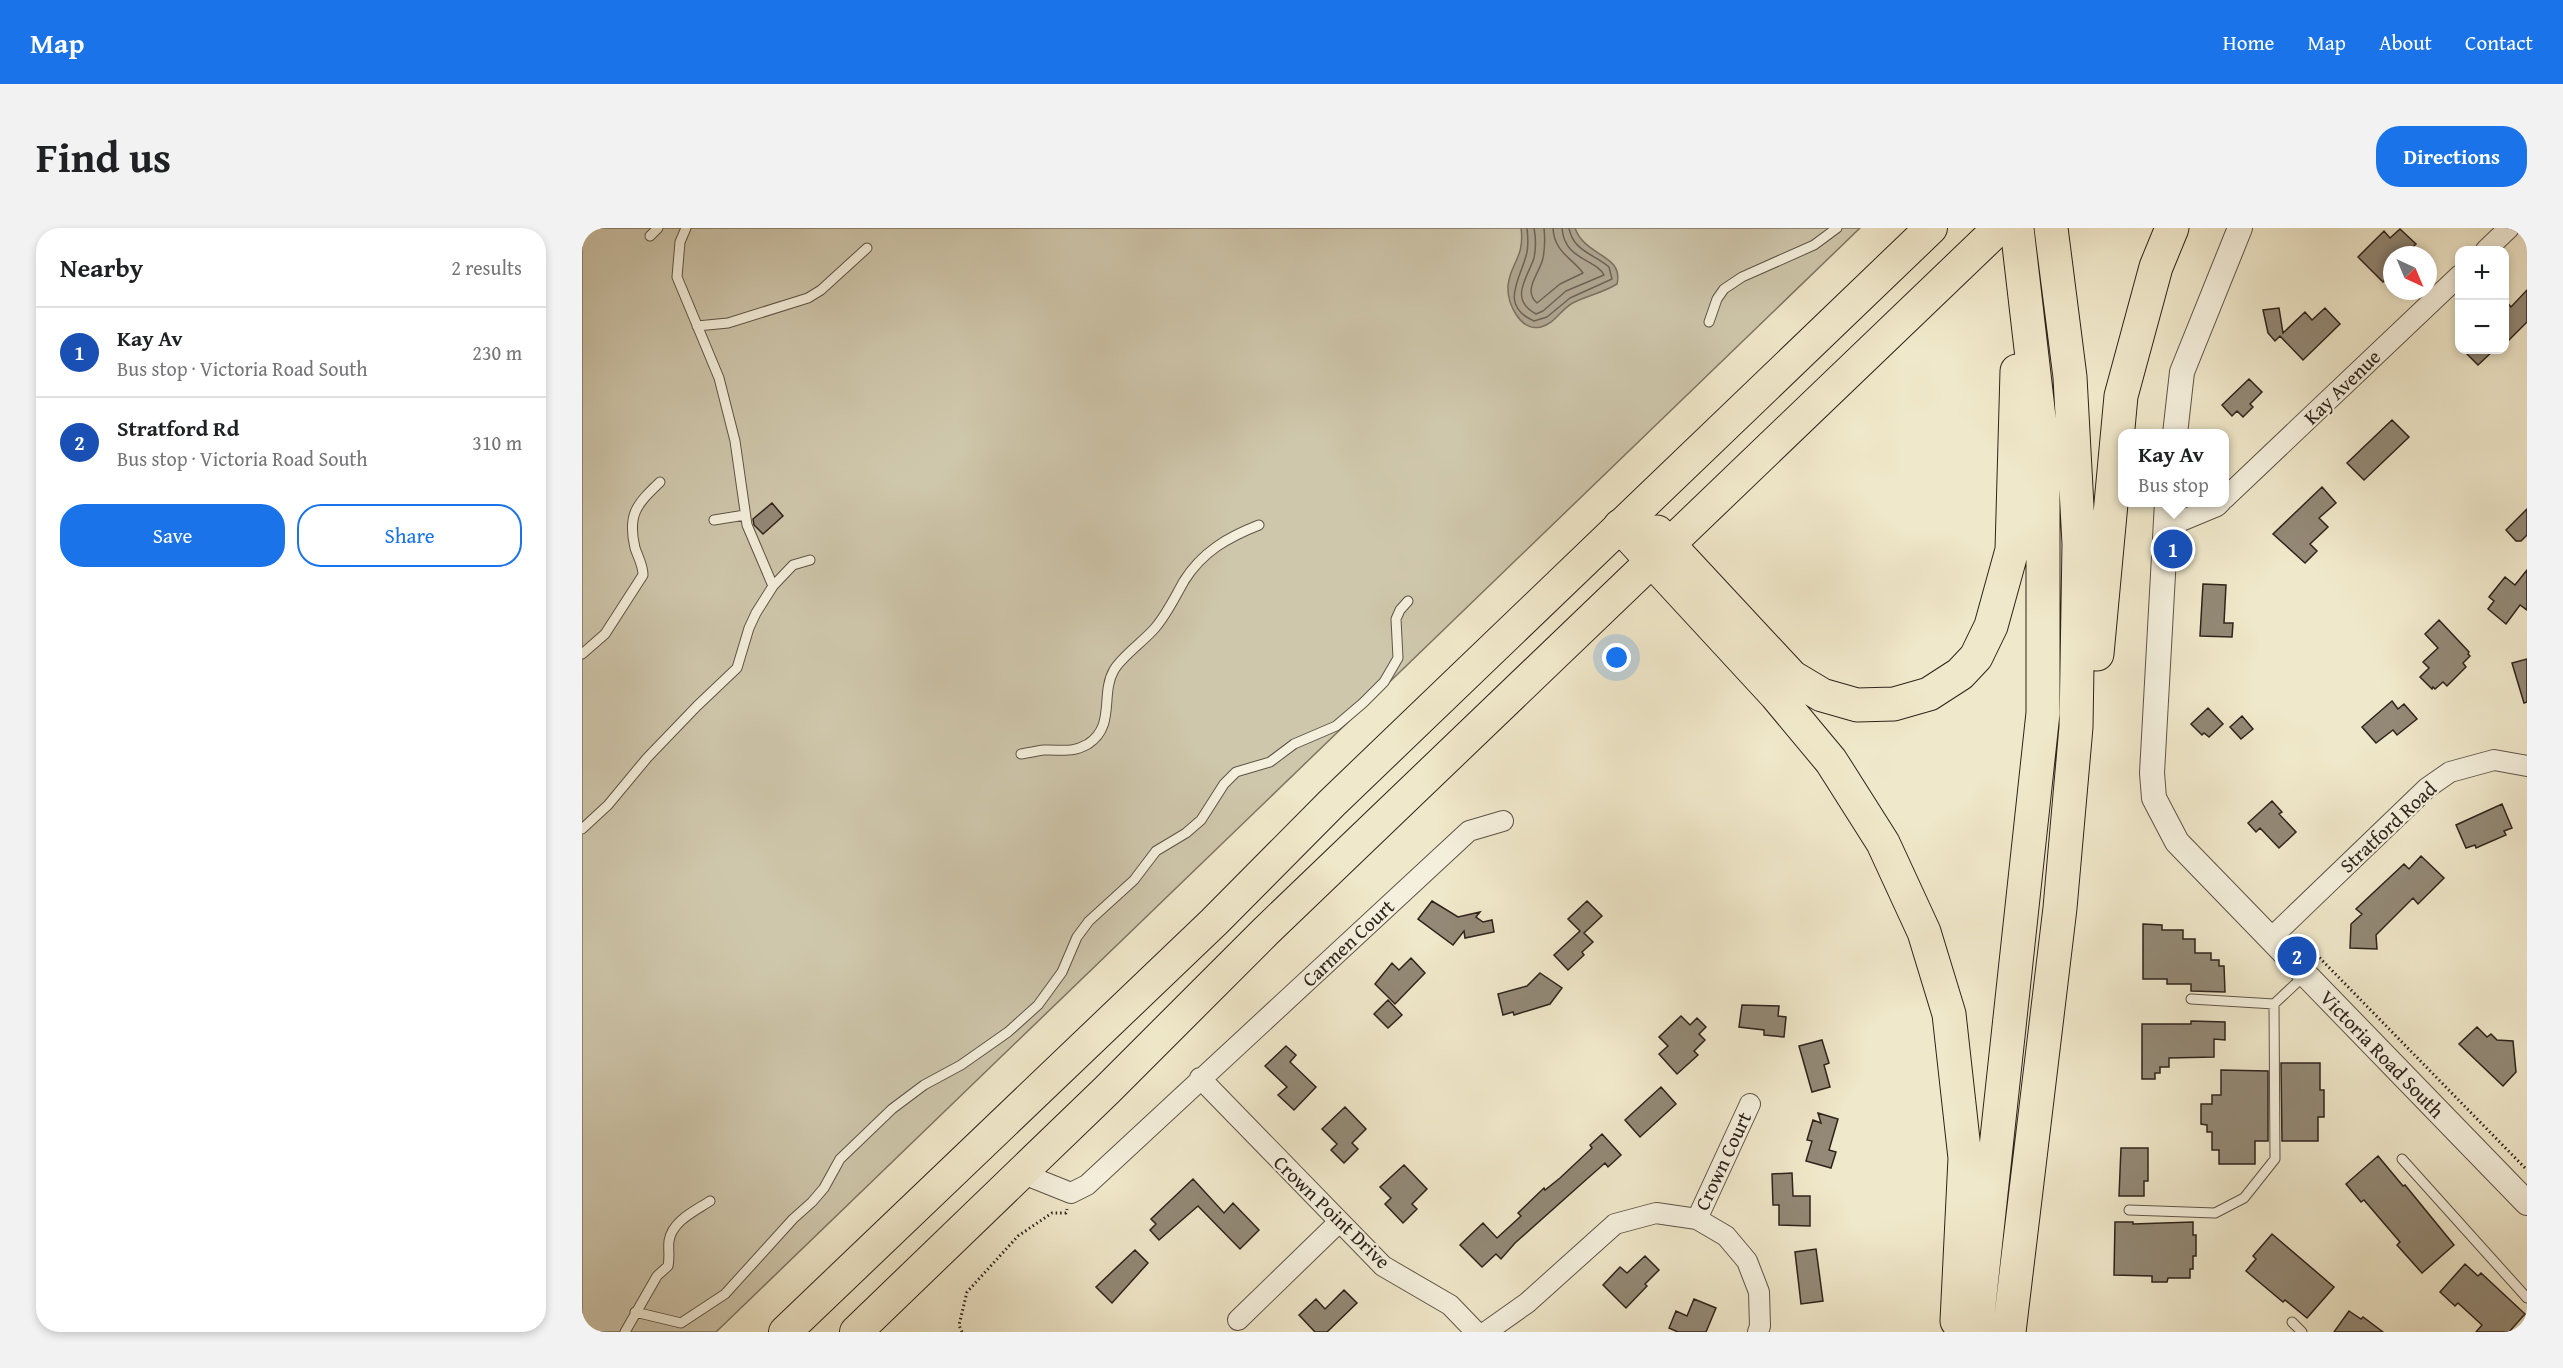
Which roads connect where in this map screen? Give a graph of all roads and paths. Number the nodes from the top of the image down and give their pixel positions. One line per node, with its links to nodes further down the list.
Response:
1 (658, 228): 10 (lane)
2 (686, 228): 16 (lane)
3 (1837, 228): 15 (lane)
4 (1931, 228): 23 (highway)
5 (2016, 228): 27 (highway); 67 (highway)
6 (2051, 228): 37 (highway)
7 (2172, 228): 37 (highway)
8 (2240, 228): 17 (street)
9 (2509, 228): 12 (street)
10 (650, 236)
11 (1989, 238): 27 (highway)
12 (2490, 246)
13 (867, 248): 16 (lane)
14 (2455, 280): 19 (street, Kay Avenue)
15 (1709, 322)
16 (698, 326): 22 (lane)
17 (2176, 429)
18 (660, 482): 31 (lane)
19 (2229, 494)
20 (2166, 507): 26 (street, Victoria Road South)
21 (2210, 507): 26 (street)
22 (745, 515): 24 (lane); 29 (lane)
23 (1628, 518): 27 (highway); 34 (highway)
24 (714, 520)
25 (1259, 525): 32 (lane)
26 (2164, 528): 39 (street, Victoria Road South)
27 (1660, 552): 44 (highway); 66 (highway)
28 (810, 560): 29 (lane)
29 (774, 586): 36 (lane)
30 (1408, 601): 56 (lane)
31 (582, 654)
32 (1021, 754)
33 (2527, 766): 39 (street, Stratford Road)
34 (1332, 803): 38 (highway); 44 (highway)
35 (1503, 821): 43 (street, Carmen Court)
36 (582, 829)
37 (2060, 908): 68 (highway)
38 (1214, 922): 48 (highway); 60 (highway)
39 (2277, 932): 40 (street, Victoria Road South); 47 (path)
40 (2305, 975): 42 (lane); 51 (street, Victoria Road South)
41 (2192, 999): 42 (lane)
42 (2274, 1004): 52 (lane)
43 (1200, 1078): 49 (street, Carmen Court); 54 (street, Crown Point Drive)
44 (1107, 1090): 48 (highway)
45 (1750, 1104): 53 (street, Crown Court)
46 (2402, 1159): 55 (lane)
47 (2527, 1170)
48 (1021, 1173): 49 (street); 61 (highway)
49 (1071, 1193): 62 (path)
50 (710, 1201): 56 (lane)
51 (2527, 1203)
52 (2129, 1209)
53 (1697, 1219): 64 (street); 65 (street)
54 (1339, 1222): 57 (street); 63 (street, Crown Point Drive)
55 (2527, 1298)
56 (635, 1312): 59 (lane)
57 (1238, 1320)
58 (2292, 1322): 69 (lane)
59 (625, 1332)
60 (785, 1332)
61 (856, 1332)
62 (962, 1332)
63 (1476, 1332)
64 (1486, 1332)
65 (1758, 1332)
66 (1956, 1332)
67 (1976, 1332)
68 (2009, 1332)
69 (2302, 1332)

